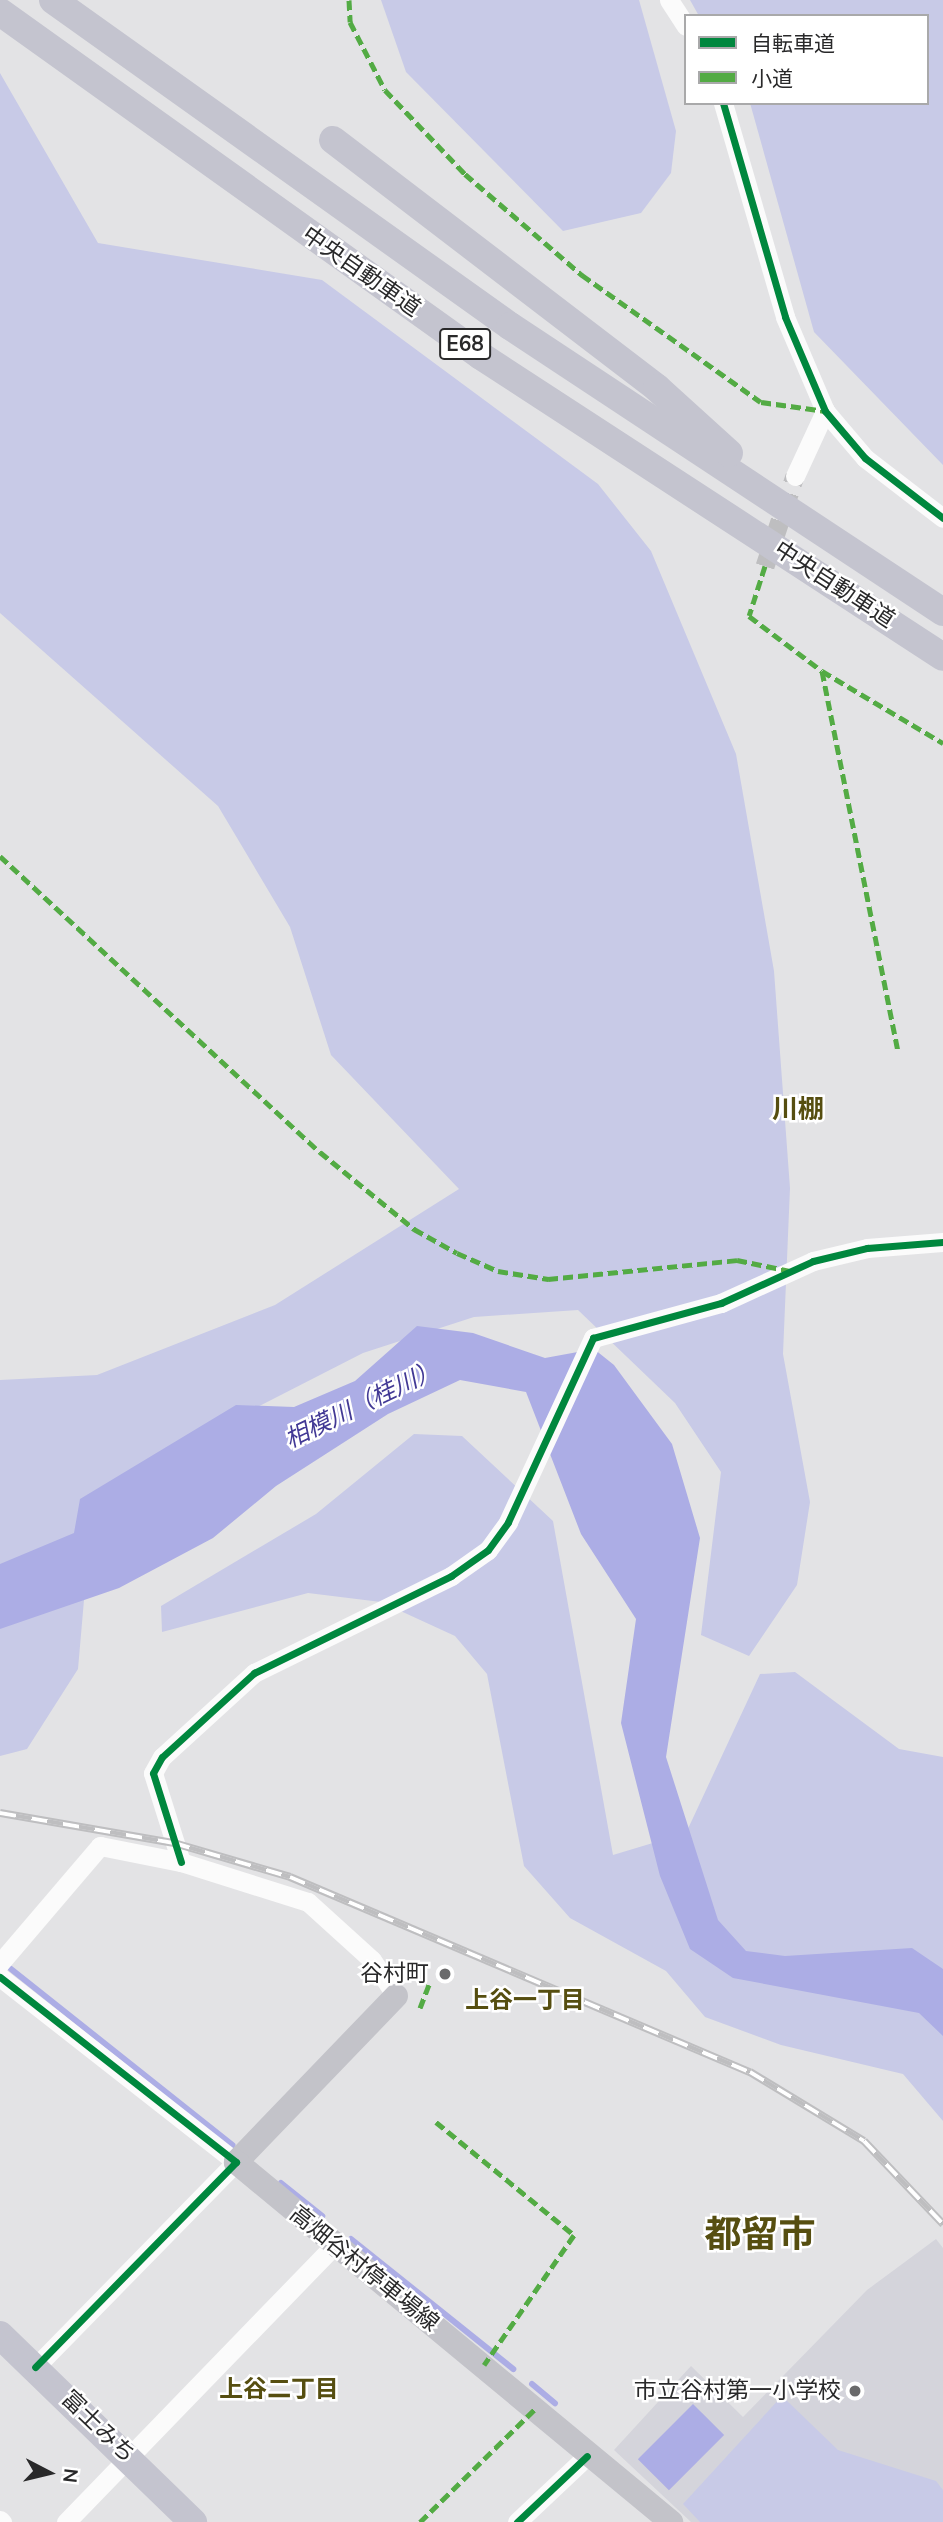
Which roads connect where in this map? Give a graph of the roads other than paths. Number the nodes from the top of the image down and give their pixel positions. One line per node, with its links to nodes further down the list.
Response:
1 (53, 0): 9 (highway, 中央自動車道 / E68)
2 (669, 0): 4 (street)
3 (0, 12): 12 (highway, 中央自動車道 / E68)
4 (684, 23)
5 (724, 105): 7 (street)
6 (333, 140): 9 (highway)
7 (825, 411): 8 (street); 10 (street)
8 (795, 476)
9 (801, 516): 11 (highway, 中央自動車道 / E68)
10 (943, 518)
11 (943, 612)
12 (943, 656)
13 (943, 1242): 14 (street)
14 (181, 1862): 15 (street); 17 (street)
15 (0, 1963)
16 (0, 1977): 18 (street)
17 (396, 1996): 18 (main road)
18 (236, 2162): 19 (main road, 高畑谷村停車場線); 21 (street)
19 (335, 2244): 22 (main road, 高畑谷村停車場線); 23 (street)
20 (0, 2335): 21 (highway, 富士みち)
21 (35, 2367): 23 (highway, 富士みち)
22 (587, 2456): 26 (street); 27 (main road, 高畑谷村停車場線)
23 (130, 2457): 24 (street); 25 (highway, 富士みち)
24 (66, 2522)
25 (193, 2522)
26 (517, 2522)
27 (671, 2522)

